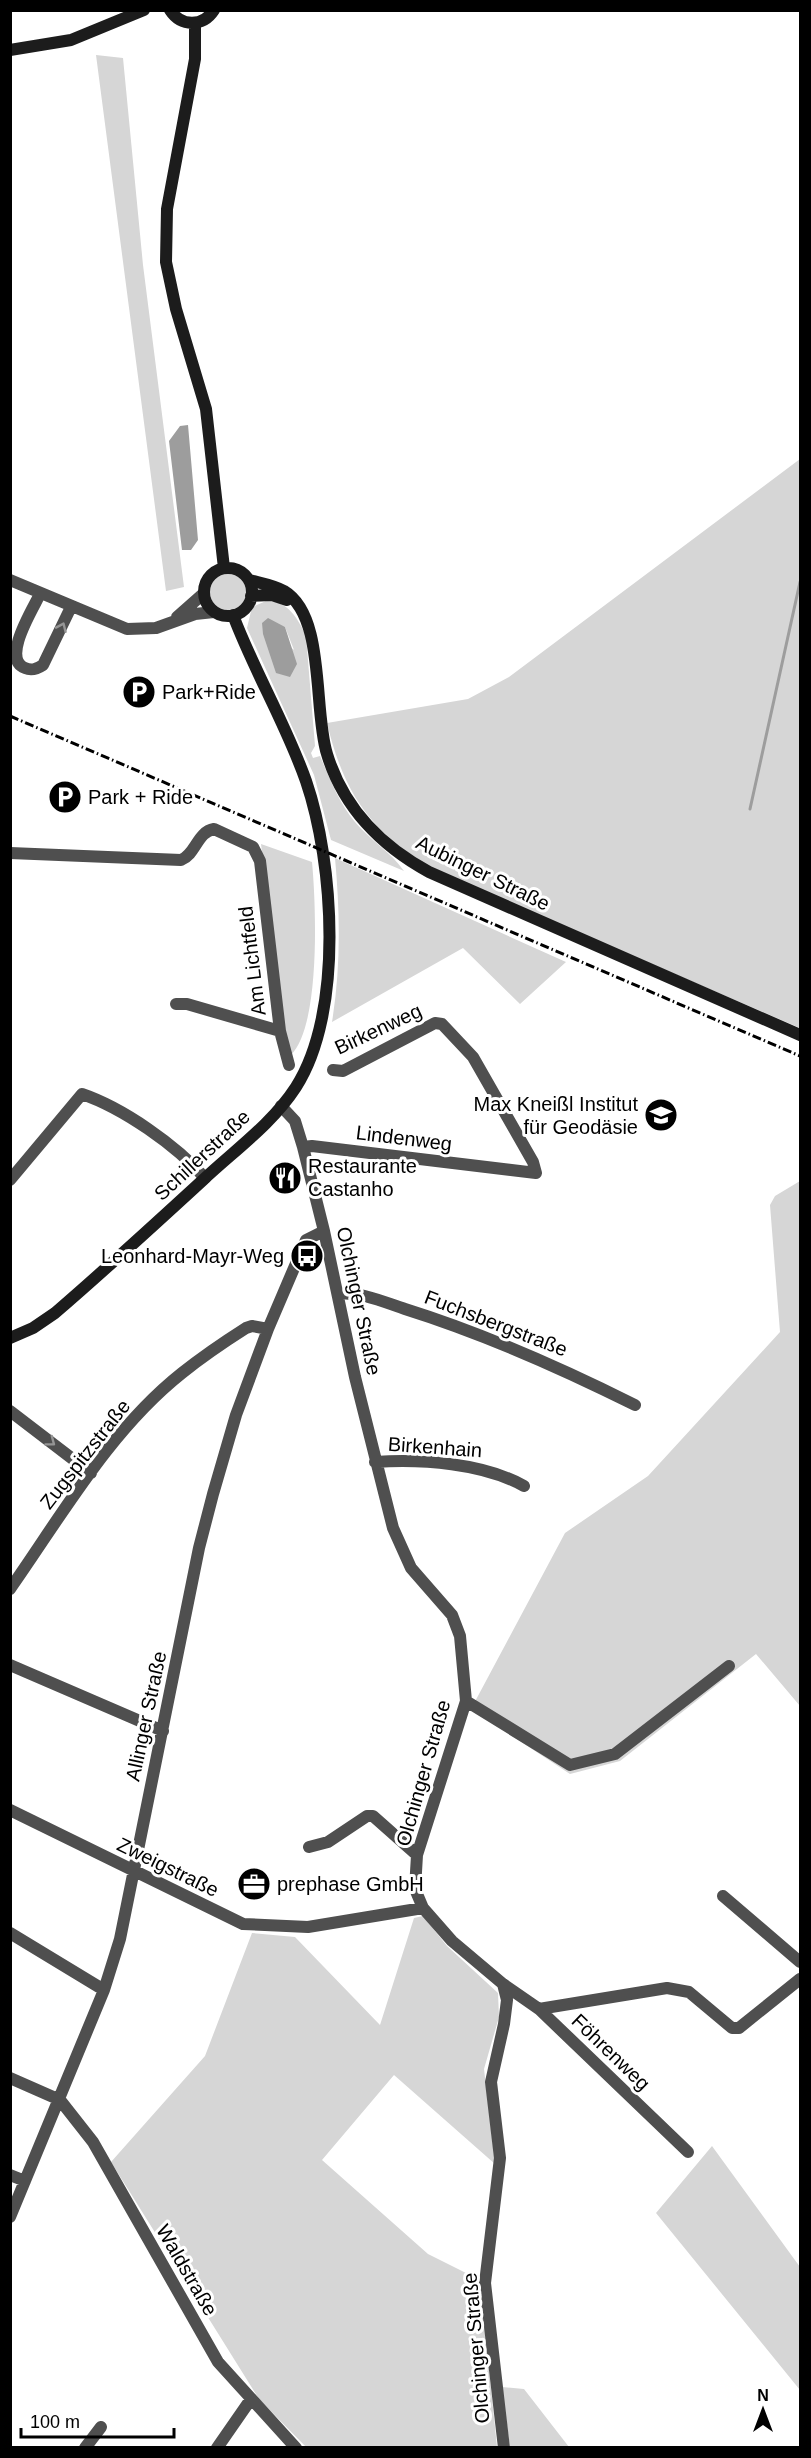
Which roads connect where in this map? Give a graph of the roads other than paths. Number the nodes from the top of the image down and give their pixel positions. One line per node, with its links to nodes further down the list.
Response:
1 (144, 10): 5 (main road)
2 (170, 10): 4 (main road)
3 (214, 10): 4 (main road)
4 (195, 23): 6 (main road)
5 (10, 50)
6 (224, 568): 8 (main road); 10 (main road)
7 (10, 580): 9 (street)
8 (249, 580): 11 (main road); 13 (main road, Aubinger Straße)
9 (40, 594): 12 (street); 12 (street, one-way to 12)
10 (204, 594): 14 (main road); 16 (street)
11 (251, 596): 13 (main road); 15 (main road)
12 (71, 607): 16 (street)
13 (300, 610): 20 (main road, Aubinger Straße)
14 (214, 612): 15 (main road); 16 (street)
15 (233, 615): 23 (main road, Schillerstraße)
16 (174, 620)
17 (10, 853): 19 (street, Am Lichtfeld)
18 (176, 1004): 19 (street)
19 (280, 1031): 21 (street, Am Lichtfeld)
20 (801, 1035)
21 (289, 1065)
22 (333, 1070): 25 (street, Birkenweg)
23 (281, 1106): 24 (street, Olchinger Straße); 26 (main road, Schillerstraße)
24 (303, 1147): 25 (street, Lindenweg); 28 (street, Olchinger Straße)
25 (536, 1173)
26 (205, 1178): 27 (street); 31 (main road, Schillerstraße)
27 (10, 1180)
28 (324, 1231): 29 (street, Olchinger Straße); 30 (street, Allinger Straße)
29 (338, 1294): 32 (street, Fuchsbergstraße); 34 (street, Olchinger Straße)
30 (268, 1329): 35 (street, Zugspitzstraße); 41 (street, Allinger Straße)
31 (10, 1338)
32 (634, 1405)
33 (10, 1411): 35 (street, one-way to 35)
34 (375, 1462): 36 (street, Birkenhain); 40 (street, Olchinger Straße)
35 (91, 1473): 37 (street, Zugspitzstraße)
36 (524, 1486)
37 (10, 1589)
38 (10, 1665): 41 (street)
39 (729, 1666): 40 (street)
40 (466, 1701): 44 (street, Olchinger Straße)
41 (163, 1731): 45 (street, Allinger Straße)
42 (10, 1810): 45 (street, Zweigstraße)
43 (309, 1847): 44 (street)
44 (417, 1854): 47 (street, Olchinger Straße)
45 (134, 1872): 47 (street, Zweigstraße); 52 (street, Allinger Straße)
46 (723, 1896): 49 (street)
47 (423, 1908): 51 (street, Olchinger Straße)
48 (10, 1933): 52 (street)
49 (801, 1962)
50 (801, 1979): 53 (street)
51 (503, 1984): 53 (street, Föhrenweg); 65 (street, Olchinger Straße)
52 (104, 1990): 55 (street, Allinger Straße)
53 (539, 2009): 56 (street, Föhrenweg)
54 (10, 2078): 55 (street)
55 (60, 2100): 58 (street, Allinger Straße); 60 (street, Waldstraße)
56 (688, 2152)
57 (10, 2175): 58 (street)
58 (25, 2181): 59 (street, Allinger Straße)
59 (10, 2217)
60 (251, 2399): 63 (street); 64 (street, Waldstraße)
61 (101, 2427): 62 (street)
62 (85, 2448)
63 (217, 2448)
64 (296, 2448)
65 (504, 2448)

